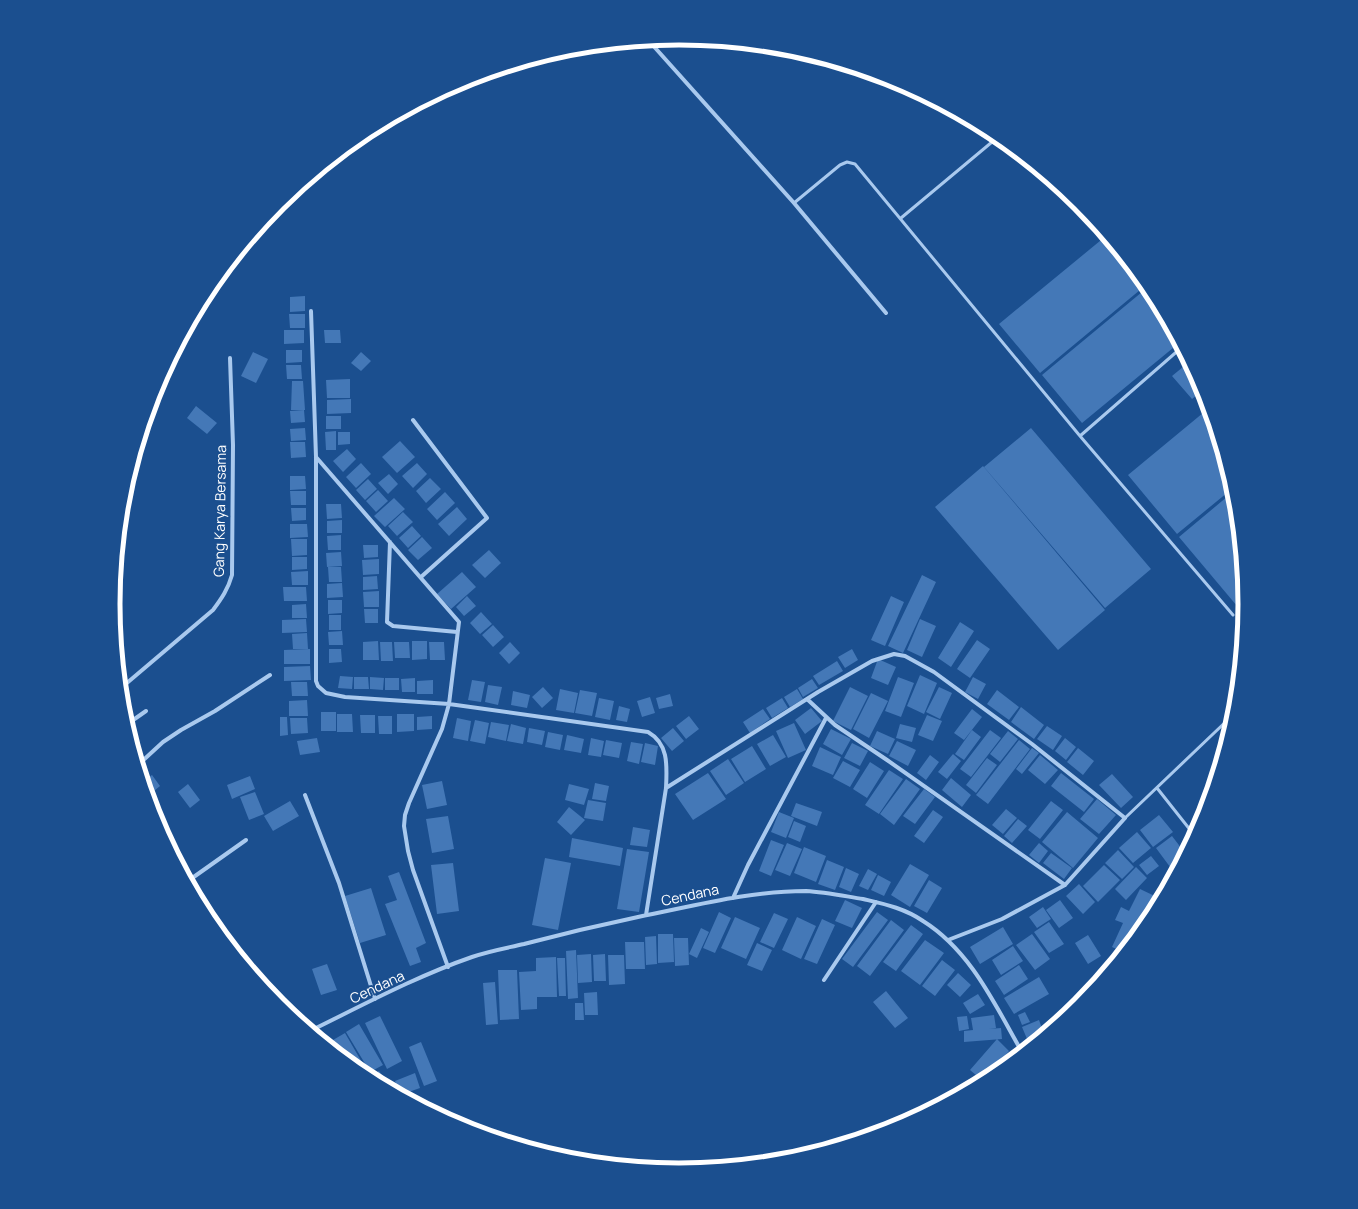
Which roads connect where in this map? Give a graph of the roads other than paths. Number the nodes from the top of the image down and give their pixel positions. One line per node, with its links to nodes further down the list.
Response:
1 (653, 46): 3 (street)
2 (993, 141): 4 (lane)
3 (794, 203): 4 (lane); 6 (street)
4 (901, 218): 10 (lane)
5 (311, 311): 11 (street)
6 (886, 313)
7 (1178, 351): 10 (lane)
8 (230, 358): 17 (street, Gang Karya Bersama)
9 (413, 420): 13 (street)
10 (1080, 436): 14 (lane)
11 (316, 457): 12 (street); 19 (street)
12 (390, 542): 13 (street); 15 (street)
13 (421, 578): 15 (street)
14 (1233, 615)
15 (457, 632): 19 (street)
16 (270, 675): 24 (street)
17 (125, 685)
18 (807, 699): 21 (street); 25 (street); 28 (street)
19 (449, 704): 25 (street); 37 (street)
20 (146, 711): 22 (street)
21 (826, 718): 32 (street); 33 (street)
22 (132, 721)
23 (1226, 722): 26 (lane)
24 (142, 761)
25 (666, 788): 35 (street)
26 (1157, 788): 28 (lane); 29 (lane)
27 (305, 795): 39 (street)
28 (1125, 818): 32 (street)
29 (1190, 831)
30 (246, 840): 31 (street)
31 (191, 879)
32 (1065, 885): 36 (street)
33 (733, 898): 34 (street, Cendana); 35 (street, Cendana)
34 (876, 902): 36 (street, Cendana); 38 (street)
35 (646, 916): 37 (street, Cendana)
36 (948, 940): 41 (street, Cendana)
37 (448, 966): 39 (street, Cendana)
38 (824, 980)
39 (375, 999): 40 (street, Cendana)
40 (315, 1029)
41 (1020, 1048)

